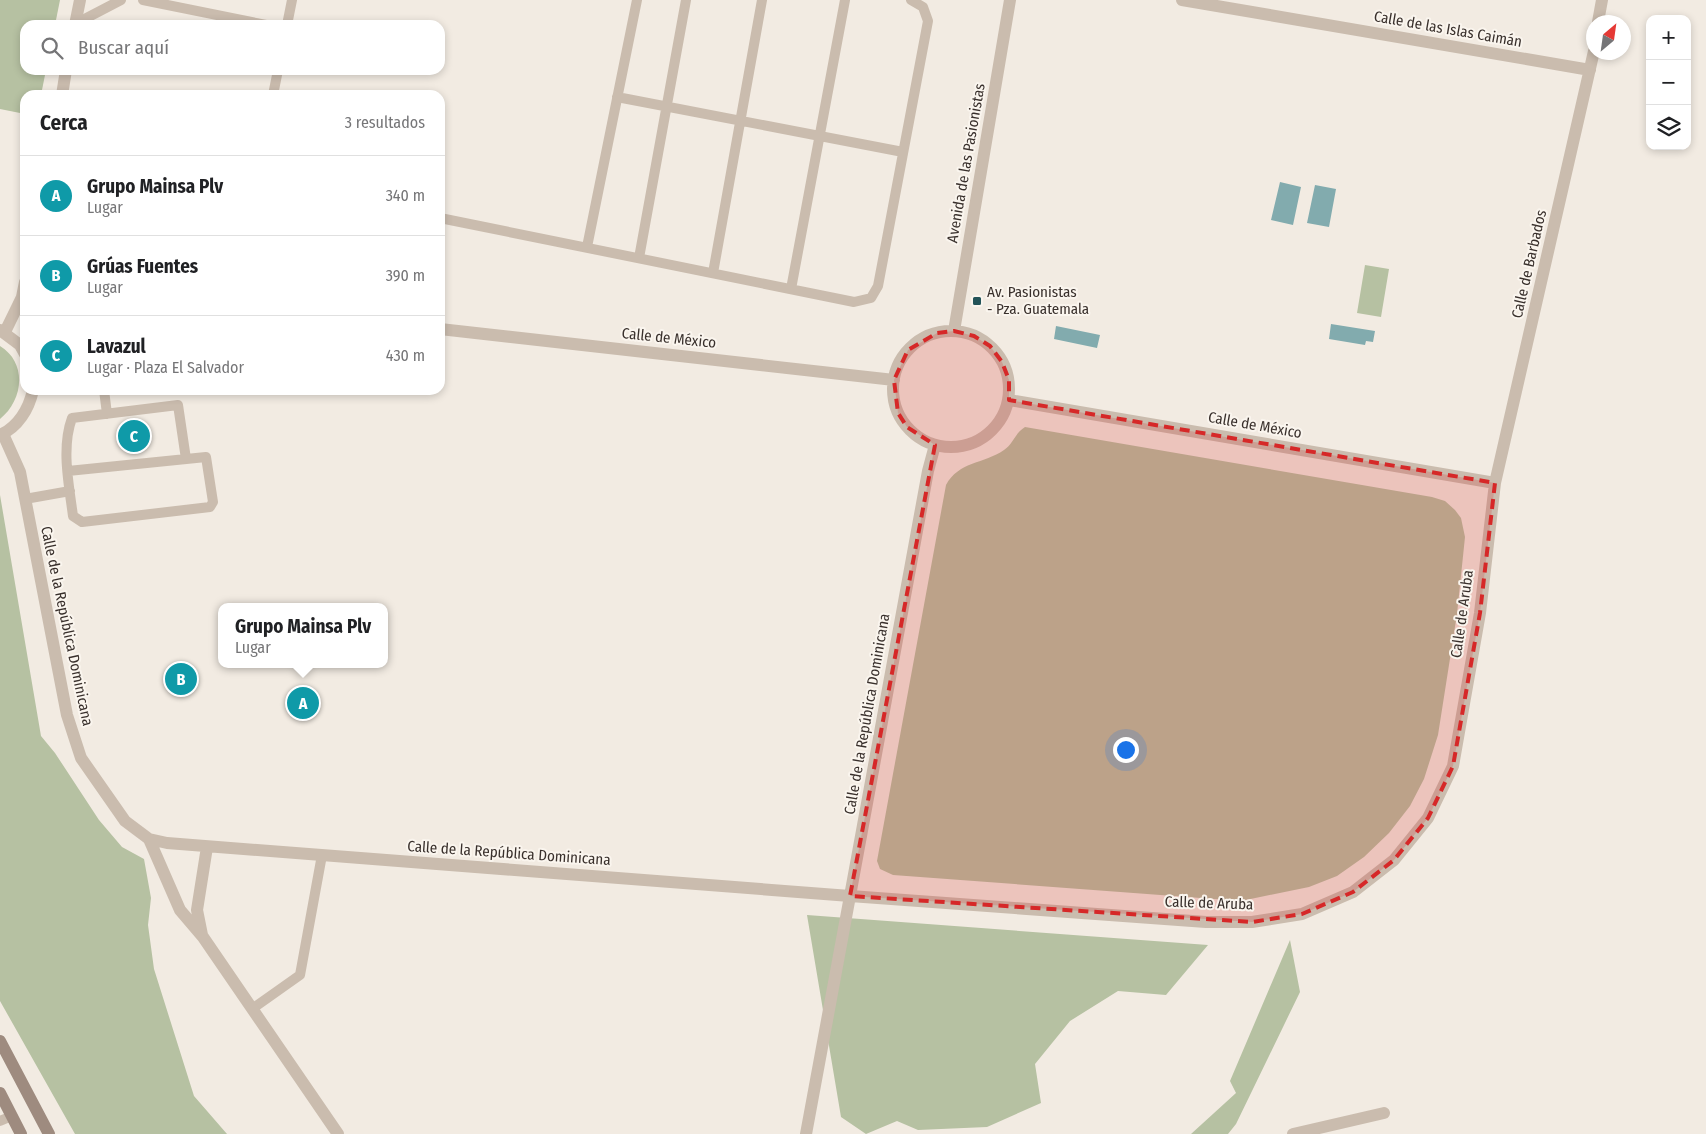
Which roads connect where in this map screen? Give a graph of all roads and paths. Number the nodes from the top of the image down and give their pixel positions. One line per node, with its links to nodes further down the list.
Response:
1 (80, 0): 14 (street)
2 (121, 0): 15 (lane)
3 (143, 0): 16 (lane)
4 (292, 0): 17 (lane)
5 (637, 0): 24 (lane)
6 (686, 0): 25 (lane)
7 (762, 0): 26 (lane)
8 (845, 0): 27 (lane)
9 (911, 0): 28 (lane)
10 (1010, 0): 37 (street, Avenida de las Pasionistas)
11 (1182, 0): 19 (street, Calle de las Islas Caimán)
12 (1602, 0): 13 (street)
13 (1599, 15)
14 (76, 20)
15 (84, 20)
16 (241, 20)
17 (288, 20)
18 (1592, 60): 19 (street, Calle de Barbados)
19 (1590, 70): 48 (street, Calle de Barbados)
20 (65, 75): 22 (street)
21 (277, 75): 23 (lane)
22 (63, 90)
23 (274, 90)
24 (617, 97): 25 (lane); 30 (lane)
25 (667, 107): 26 (lane); 31 (lane)
26 (740, 121): 27 (lane); 32 (lane)
27 (820, 136): 28 (lane); 33 (lane)
28 (903, 152): 33 (lane)
29 (445, 219): 30 (lane)
30 (587, 247): 31 (lane)
31 (639, 258): 32 (lane)
32 (713, 273): 33 (lane)
33 (791, 289)
34 (20, 300): 36 (street)
35 (445, 330): 39 (street, Calle de México)
36 (2, 331): 38 (street)
37 (954, 331): 39 (street); 42 (street)
38 (20, 345)
39 (894, 380): 45 (street)
40 (32, 395): 44 (street)
41 (105, 395): 43 (lane)
42 (1009, 400): 45 (street); 48 (street, Calle de México)
43 (107, 414): 46 (lane); 47 (lane)
44 (2, 434): 50 (street, Calle de la República Dominicana)
45 (935, 445): 54 (street, Calle de la República Dominicana)
46 (186, 459): 47 (lane); 49 (lane)
47 (68, 471): 49 (lane)
48 (1495, 483): 54 (street, Calle de Aruba)
49 (70, 491): 50 (lane)
50 (25, 498): 51 (street, Calle de la República Dominicana)
51 (149, 839): 52 (street, Calle de la República Dominicana); 55 (street)
52 (207, 846): 53 (street, Calle de la República Dominicana); 55 (street)
53 (322, 855): 54 (street, Calle de la República Dominicana); 56 (lane)
54 (850, 896): 65 (street)
55 (202, 937): 56 (street)
56 (252, 1009): 64 (street)
57 (0, 1041): 63 (main road)
58 (0, 1093): 60 (main road)
59 (1384, 1113): 66 (street)
60 (12, 1116): 61 (lane); 62 (main road)
61 (0, 1121)
62 (21, 1134)
63 (48, 1134)
64 (338, 1134)
65 (806, 1134)
66 (1293, 1134)

